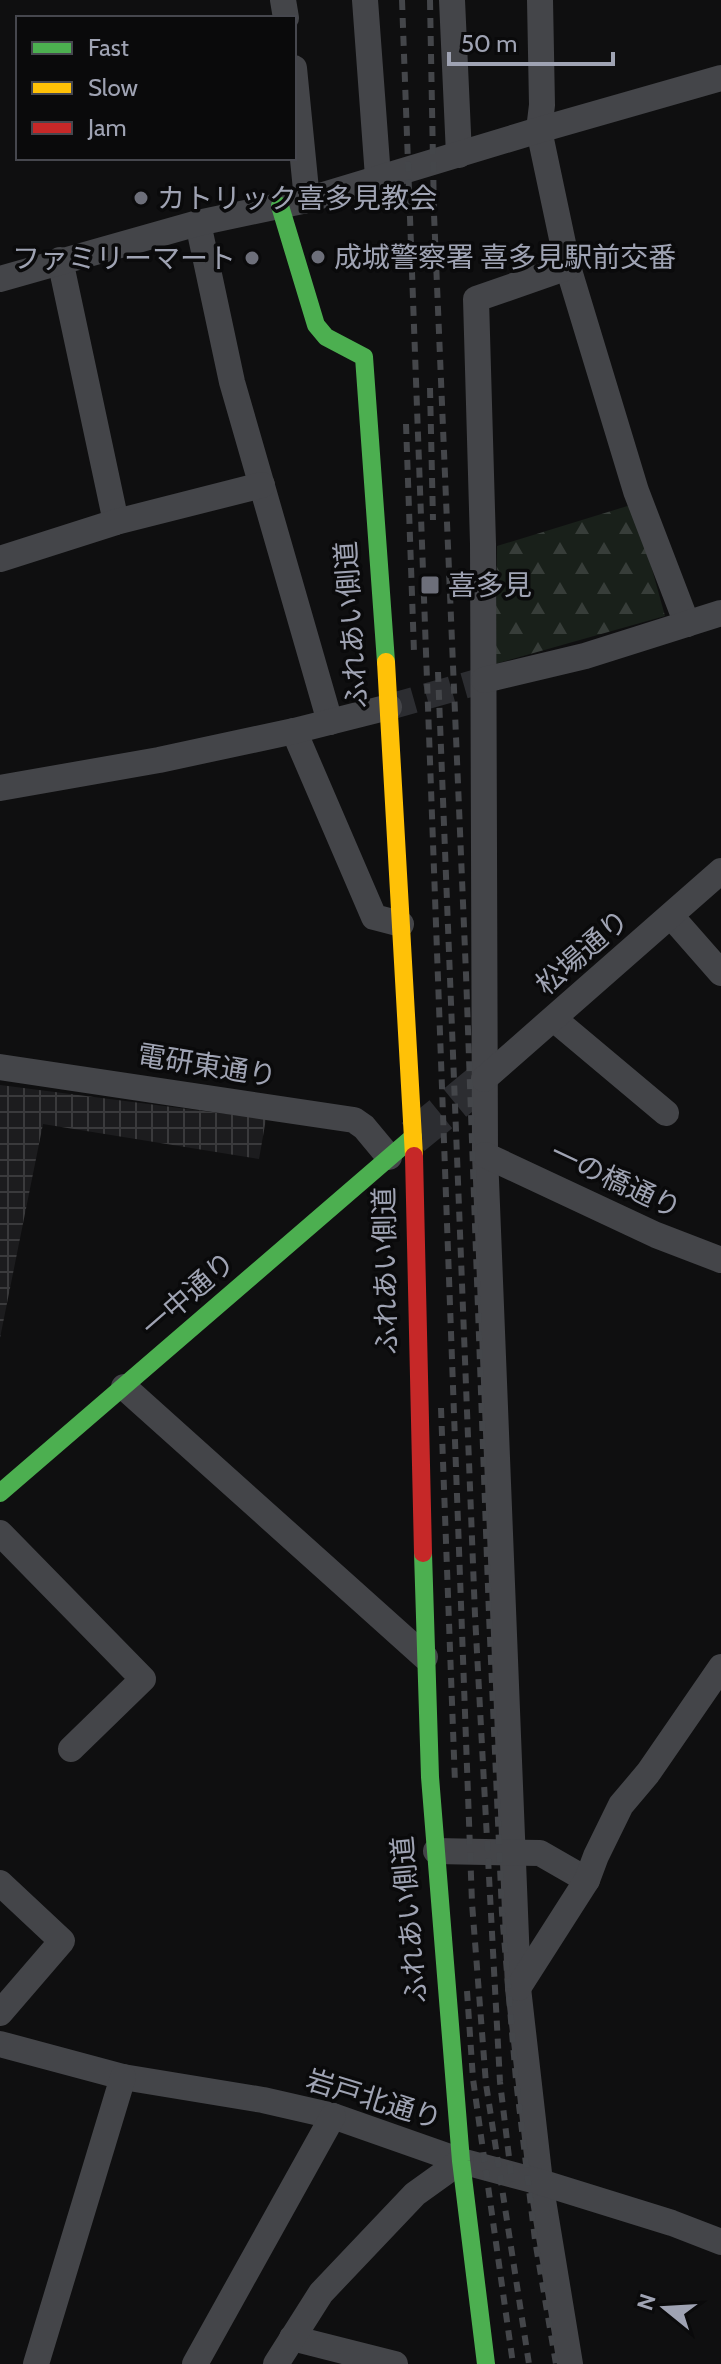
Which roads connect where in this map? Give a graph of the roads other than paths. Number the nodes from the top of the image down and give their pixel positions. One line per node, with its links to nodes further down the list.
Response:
1 (365, 0): 8 (street)
2 (452, 0): 7 (street)
3 (540, 0): 6 (street)
4 (721, 78): 6 (street)
5 (296, 88): 9 (street)
6 (539, 130): 7 (street); 13 (street)
7 (459, 155): 8 (street)
8 (378, 177): 9 (street)
9 (307, 200): 10 (street)
10 (280, 206): 11 (street); 21 (street, ふれあい側道)
11 (198, 223): 12 (street); 15 (street)
12 (60, 260): 14 (street); 16 (street)
13 (568, 267): 19 (street); 20 (street)
14 (0, 279)
15 (262, 485): 16 (street); 22 (street)
16 (116, 522): 17 (street)
17 (0, 559)
18 (721, 613): 19 (street)
19 (687, 624): 20 (street)
20 (484, 680): 31 (street)
21 (389, 707): 22 (street); 27 (street, ふれあい側道)
22 (330, 722): 23 (street)
23 (294, 731): 24 (street); 27 (street)
24 (0, 788)
25 (721, 871): 26 (street, 松場通り)
26 (671, 916): 28 (street); 29 (street, 松場通り)
27 (401, 924): 33 (street, ふれあい側道)
28 (721, 973)
29 (554, 1019): 31 (street, 松場通り); 32 (street)
30 (0, 1067): 35 (street, 電研東通り)
31 (484, 1079): 34 (street)
32 (666, 1113)
33 (413, 1137): 35 (street, 一中通り); 40 (street, ふれあい側道)
34 (485, 1155): 36 (street, 一の橋通り); 44 (street)
35 (389, 1157): 37 (street, 一中通り)
36 (721, 1260)
37 (124, 1387): 38 (street, 一中通り); 40 (street)
38 (0, 1493)
39 (0, 1533): 42 (street)
40 (425, 1657): 43 (street, ふれあい側道)
41 (721, 1667): 45 (street)
42 (71, 1749)
43 (436, 1851): 44 (street); 52 (street, ふれあい側道)
44 (513, 1852): 45 (street); 47 (street)
45 (587, 1880): 47 (street)
46 (0, 1883): 48 (street)
47 (518, 1988): 53 (street)
48 (0, 2013)
49 (0, 2044): 50 (street, 岩戸北通り)
50 (123, 2077): 51 (street, 岩戸北通り); 56 (street)
51 (333, 2116): 52 (street, 岩戸北通り); 57 (street)
52 (461, 2161): 53 (street, 岩戸北通り); 55 (street); 60 (street, ふれあい側道)
53 (540, 2182): 54 (street, 岩戸北通り); 61 (street)
54 (721, 2242)
55 (292, 2338): 58 (street); 59 (street)
56 (36, 2364)
57 (195, 2364)
58 (276, 2364)
59 (395, 2364)
60 (486, 2364)
61 (570, 2364)

